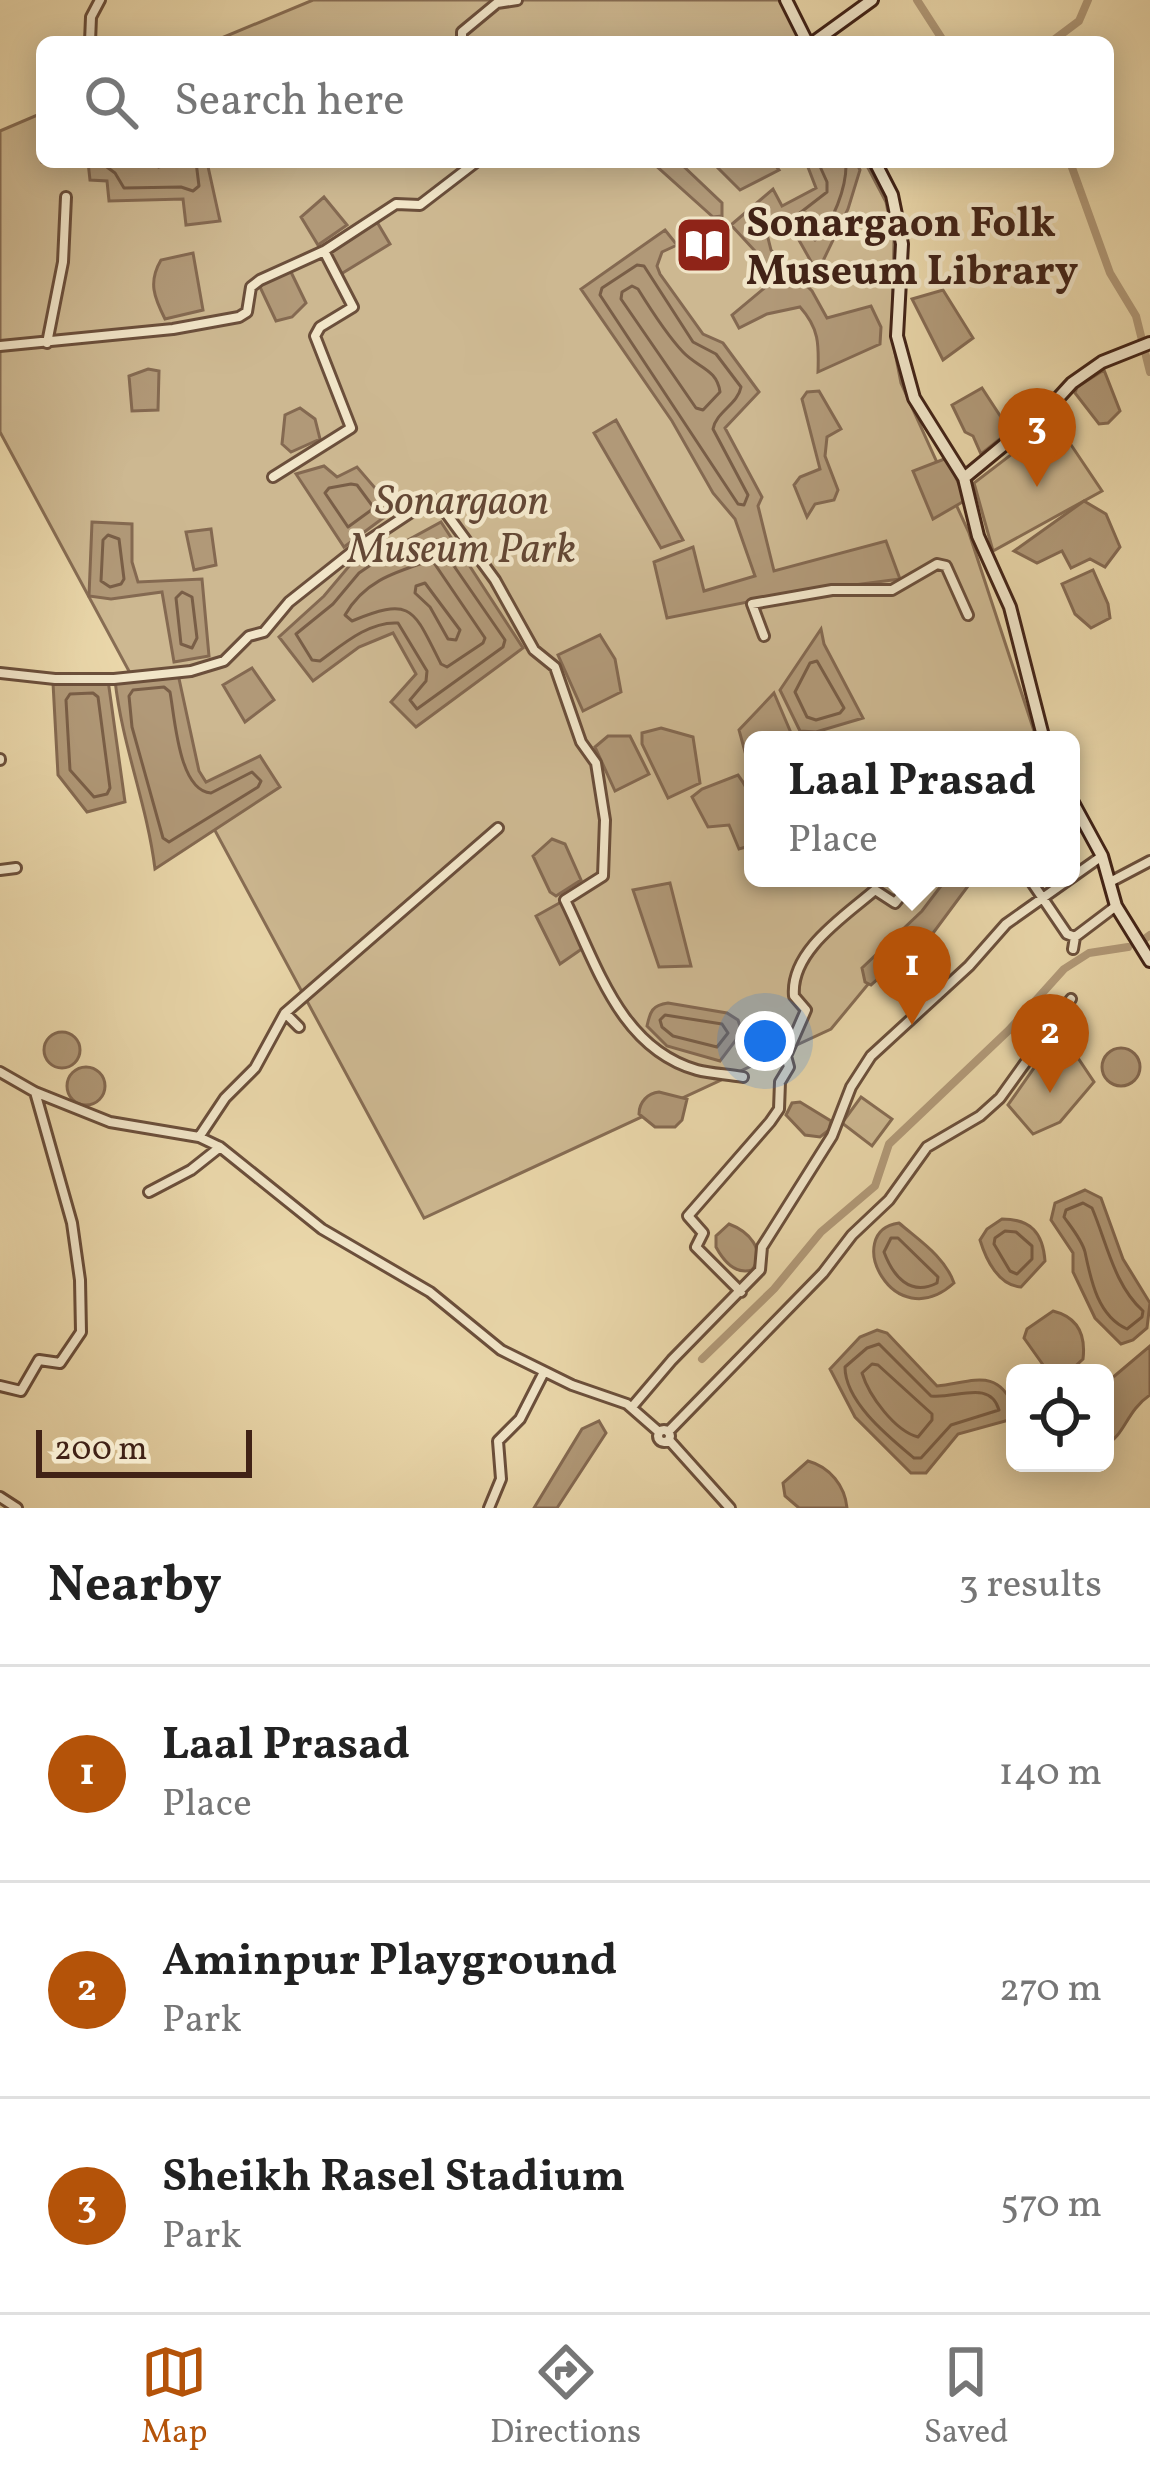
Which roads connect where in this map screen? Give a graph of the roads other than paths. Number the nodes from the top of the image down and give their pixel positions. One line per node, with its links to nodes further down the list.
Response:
1 (100, 0): 5 (street)
2 (517, 0): 6 (street)
3 (786, 0): 7 (main road)
4 (872, 0): 8 (main road)
5 (90, 36)
6 (462, 36)
7 (807, 36)
8 (819, 36)
9 (468, 168): 12 (street)
10 (877, 168): 17 (main road)
11 (66, 197): 13 (street)
12 (324, 251): 13 (street); 16 (street)
13 (46, 343): 15 (street)
14 (1149, 343): 17 (main road)
15 (0, 346)
16 (273, 477)
17 (964, 478): 21 (main road)
18 (968, 615): 19 (street)
19 (764, 635)
20 (0, 674): 42 (street)
21 (1042, 731)
22 (1080, 816): 24 (main road)
23 (498, 828): 39 (street)
24 (1102, 856): 28 (street); 29 (main road)
25 (1150, 861): 29 (street)
26 (16, 868): 27 (street)
27 (0, 870)
28 (1080, 872)
29 (1112, 881): 34 (main road)
30 (908, 887): 47 (street)
31 (1036, 887): 33 (street)
32 (1059, 887): 33 (street)
33 (1044, 898): 35 (street); 47 (street)
34 (1116, 906): 35 (street); 37 (main road)
35 (1075, 937): 36 (street)
36 (1072, 949)
37 (1148, 959)
38 (1071, 999): 51 (street)
39 (285, 1013): 40 (street); 44 (street)
40 (299, 1027)
41 (0, 1072): 43 (street)
42 (743, 1077)
43 (35, 1092): 44 (street); 49 (street)
44 (199, 1137): 45 (street)
45 (220, 1147): 46 (street); 48 (street)
46 (149, 1192)
47 (741, 1292): 50 (street)
48 (544, 1372): 50 (street); 54 (street)
49 (0, 1386)
50 (632, 1407): 51 (street)
51 (665, 1434): 55 (street)
52 (0, 1498): 53 (street)
53 (16, 1508)
54 (489, 1508)
55 (730, 1508)

